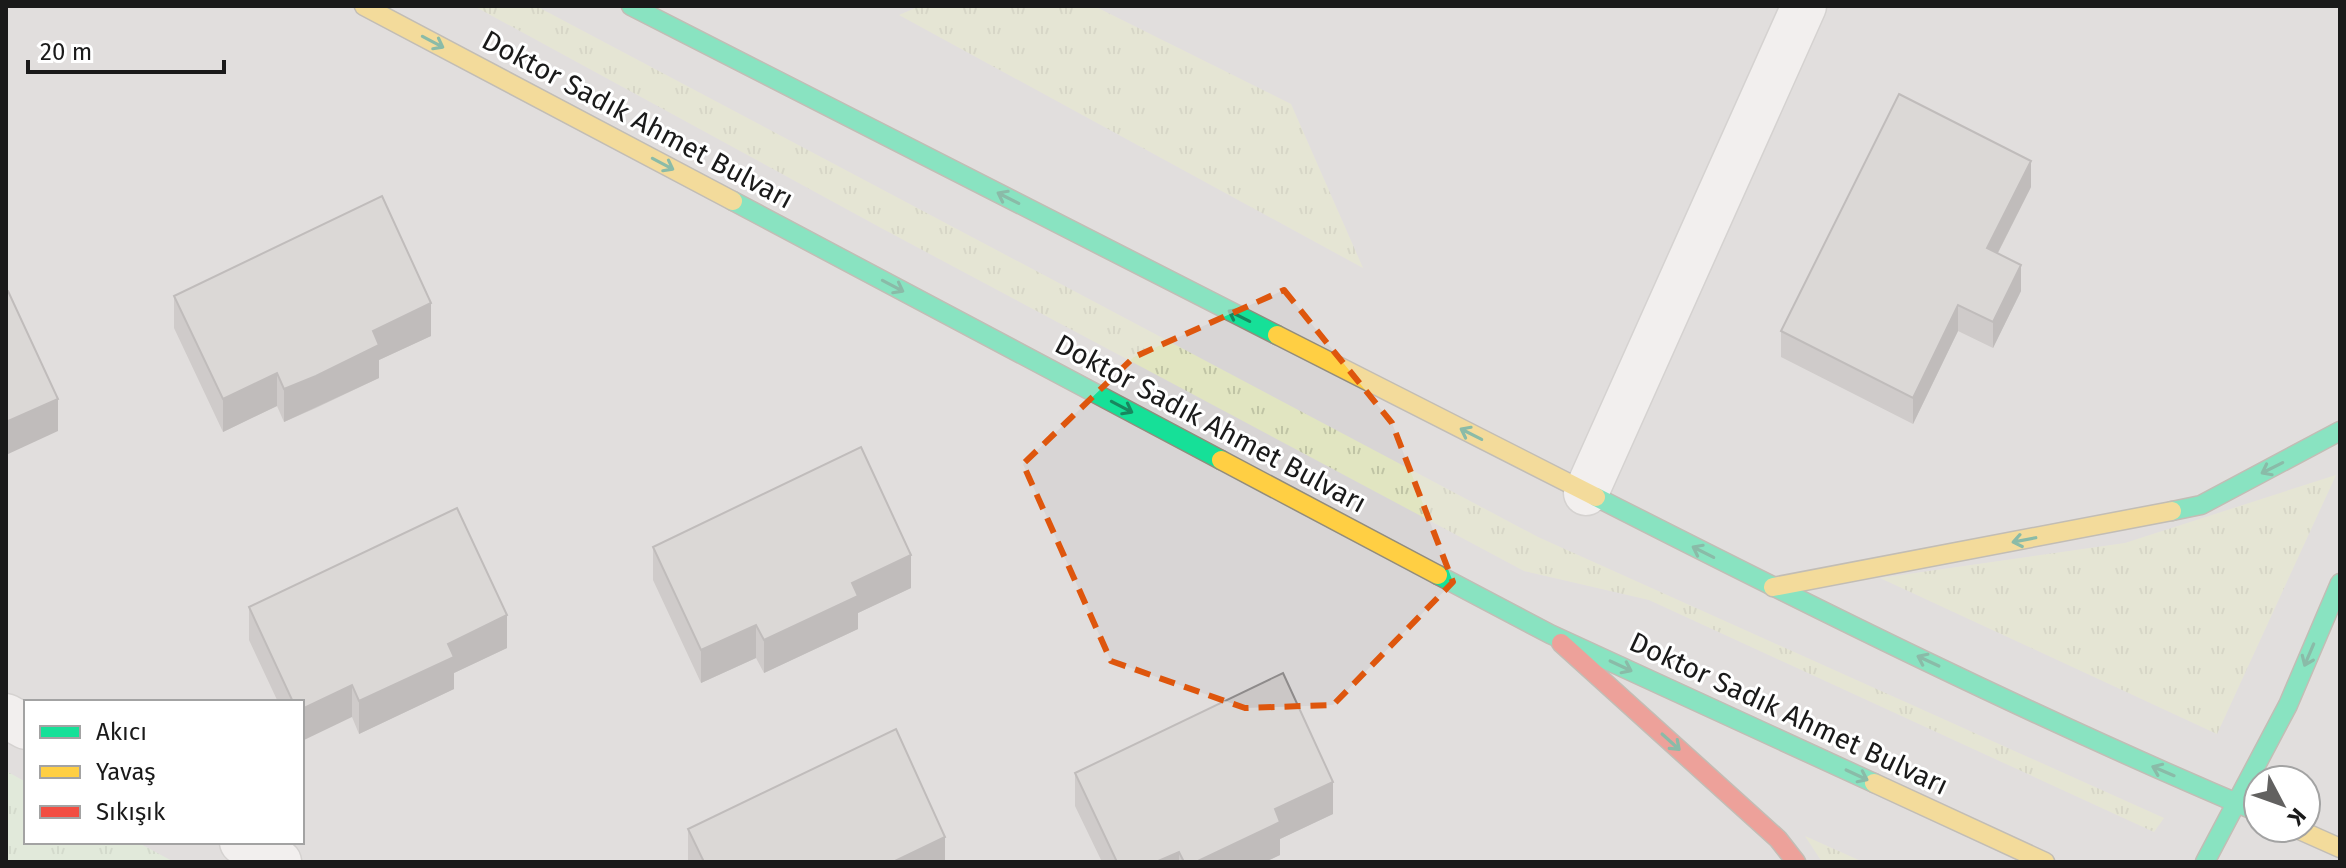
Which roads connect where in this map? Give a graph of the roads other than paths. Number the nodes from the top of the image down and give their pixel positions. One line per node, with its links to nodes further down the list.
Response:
1 (364, 6): 8 (main road, Doktor Sadık Ahmet Bulvarı, one-way to 8)
2 (631, 6): 5 (main road, one-way to 2)
3 (1804, 6): 5 (street)
4 (2340, 431): 7 (main road, one-way to 7)
5 (1586, 493): 7 (main road, one-way to 5)
6 (2340, 583): 11 (main road, one-way to 11)
7 (1773, 587): 11 (main road, one-way to 7)
8 (1550, 634): 16 (main road, one-way to 16); 17 (main road, Doktor Sadık Ahmet Bulvarı, one-way to 17)
9 (6, 716): 10 (street)
10 (24, 726)
11 (2235, 802): 12 (main road); 18 (main road)
12 (2242, 805)
13 (246, 844): 15 (street)
14 (2340, 848): 19 (main road)
15 (279, 862)
16 (1796, 862)
17 (2045, 862)
18 (2205, 862)
19 (2333, 862)

